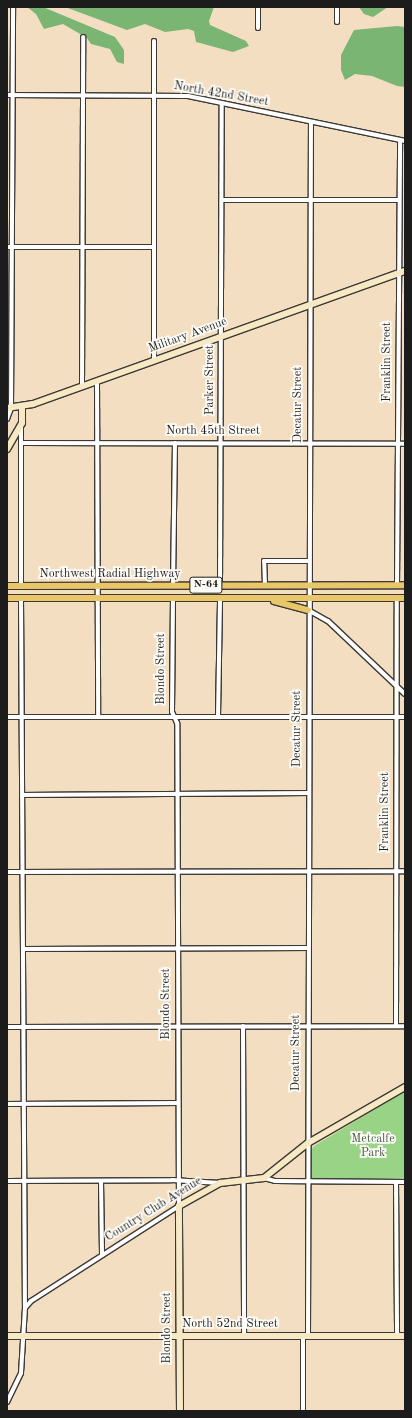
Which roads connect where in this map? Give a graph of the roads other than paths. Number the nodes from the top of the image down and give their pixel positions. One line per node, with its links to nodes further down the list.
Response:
1 (12, 7): 9 (street)
2 (258, 7): 5 (street)
3 (337, 7): 4 (street)
4 (337, 22)
5 (258, 28)
6 (83, 37): 10 (street)
7 (154, 42): 11 (street)
8 (7, 95): 9 (street, North 42nd Street)
9 (12, 95): 10 (street, North 42nd Street); 19 (street)
10 (83, 95): 11 (street, North 42nd Street); 20 (street)
11 (153, 95): 12 (street, North 42nd Street); 21 (street)
12 (222, 103): 13 (street, North 42nd Street); 17 (street, Parker Street)
13 (311, 122): 14 (street, North 42nd Street); 16 (street, Decatur Street)
14 (400, 140): 15 (street, North 42nd Street); 18 (street, Franklin Street)
15 (405, 141)
16 (311, 199): 17 (street); 18 (street); 23 (street, Decatur Street)
17 (222, 200): 24 (street, Parker Street)
18 (400, 200): 22 (street, Franklin Street)
19 (9, 247): 20 (street); 29 (street)
20 (82, 247): 21 (street); 27 (street)
21 (153, 247): 25 (street)
22 (402, 272): 23 (street, Military Avenue); 37 (street, Franklin Street)
23 (310, 304): 24 (street, Military Avenue); 36 (street, Decatur Street)
24 (221, 336): 25 (street, Military Avenue); 35 (street, Parker Street)
25 (154, 360): 26 (street, Military Avenue)
26 (97, 380): 27 (street, Military Avenue); 33 (street)
27 (82, 386): 28 (street, Military Avenue)
28 (22, 407): 29 (street); 31 (street)
29 (9, 408): 30 (street)
30 (7, 419)
31 (22, 423): 32 (street); 39 (street)
32 (21, 443): 33 (street, North 45th Street); 48 (street)
33 (98, 443): 34 (street, North 45th Street); 49 (street)
34 (174, 443): 35 (street, North 45th Street); 41 (street)
35 (220, 443): 36 (street, North 45th Street); 42 (street, Parker Street)
36 (309, 443): 37 (street, North 45th Street); 40 (street, Decatur Street)
37 (398, 444): 38 (street, North 45th Street); 45 (street, Franklin Street)
38 (405, 444)
39 (7, 449)
40 (308, 561): 43 (street); 44 (street, Decatur Street)
41 (173, 585): 42 (main road, Northwest Radial Highway / N-64); 49 (main road, Northwest Radial Highway / N-64)
42 (220, 585): 43 (main road, Northwest Radial Highway / N-64)
43 (264, 585): 44 (main road, Northwest Radial Highway / N-64)
44 (308, 585): 45 (main road, Northwest Radial Highway / N-64); 56 (street, Decatur Street)
45 (397, 585): 46 (main road, Northwest Radial Highway / N-64)
46 (405, 585)
47 (7, 586): 48 (main road, Northwest Radial Highway / N-64)
48 (21, 586): 49 (main road, Northwest Radial Highway / N-64)
49 (99, 586): 52 (street)
50 (7, 598): 51 (main road, Northwest Radial Highway / N-64)
51 (21, 598): 52 (main road, Northwest Radial Highway / N-64); 66 (street)
52 (98, 598): 53 (main road, Northwest Radial Highway / N-64); 62 (street)
53 (173, 598): 54 (main road, Northwest Radial Highway / N-64); 63 (street, Blondo Street)
54 (220, 598): 55 (main road, Northwest Radial Highway / N-64); 64 (street)
55 (258, 598): 56 (main road, Northwest Radial Highway / N-64); 59 (main road)
56 (308, 598): 57 (main road, Northwest Radial Highway / N-64); 59 (street, Decatur Street)
57 (397, 598): 58 (main road, Northwest Radial Highway / N-64); 60 (street, Franklin Street)
58 (405, 598)
59 (308, 610): 60 (street); 67 (street, Decatur Street)
60 (396, 686): 61 (street); 68 (street, Franklin Street)
61 (405, 694)
62 (98, 716): 63 (street); 66 (street)
63 (174, 716): 64 (street); 70 (street, Blondo Street)
64 (218, 716): 67 (street)
65 (7, 717): 66 (street)
66 (21, 717): 72 (street)
67 (308, 717): 68 (street); 71 (street, Decatur Street)
68 (396, 717): 69 (street); 75 (street, Franklin Street)
69 (405, 717)
70 (177, 794): 71 (street); 72 (street); 73 (street, Blondo Street)
71 (308, 794): 74 (street, Decatur Street)
72 (22, 795): 78 (street)
73 (177, 871): 74 (street); 78 (street); 79 (street, Blondo Street)
74 (307, 871): 75 (street); 80 (street, Decatur Street)
75 (396, 871): 76 (street); 85 (street, Franklin Street)
76 (405, 871)
77 (7, 872): 78 (street)
78 (23, 872): 81 (street)
79 (178, 948): 80 (street); 81 (street); 82 (street, Blondo Street)
80 (307, 948): 84 (street, Decatur Street)
81 (24, 949): 88 (street)
82 (178, 1026): 83 (street); 88 (street); 92 (street, Blondo Street)
83 (243, 1026): 84 (street); 99 (street)
84 (307, 1026): 85 (street); 93 (street, Decatur Street)
85 (396, 1026): 86 (street)
86 (405, 1026)
87 (7, 1027): 88 (street)
88 (24, 1027): 91 (street)
89 (405, 1087): 93 (street)
90 (7, 1104): 91 (street)
91 (24, 1104): 92 (street); 96 (street)
92 (178, 1104): 98 (street, Blondo Street)
93 (308, 1143): 94 (street); 100 (street, Decatur Street)
94 (264, 1178): 99 (street, Country Club Avenue); 100 (street)
95 (7, 1181): 96 (street)
96 (24, 1181): 97 (street); 106 (street)
97 (101, 1181): 98 (street); 105 (street)
98 (178, 1181): 103 (street); 104 (street, Blondo Street)
99 (243, 1181): 103 (street, Country Club Avenue); 110 (street)
100 (308, 1182): 101 (street); 111 (street, Decatur Street)
101 (396, 1182): 102 (street); 112 (street)
102 (405, 1182)
103 (220, 1183): 104 (street, Country Club Avenue)
104 (179, 1206): 105 (street, Country Club Avenue); 109 (street, Blondo Street)
105 (102, 1255): 106 (street, Country Club Avenue)
106 (25, 1308): 108 (street)
107 (7, 1336): 108 (street, North 52nd Street)
108 (25, 1336): 109 (street, North 52nd Street); 114 (street)
109 (179, 1336): 110 (street, North 52nd Street); 115 (street, Blondo Street)
110 (244, 1336): 111 (street, North 52nd Street)
111 (305, 1336): 112 (street, North 52nd Street); 116 (street, Decatur Street)
112 (397, 1336): 113 (street, North 52nd Street)
113 (405, 1336)
114 (7, 1402)
115 (180, 1411)
116 (303, 1411)

